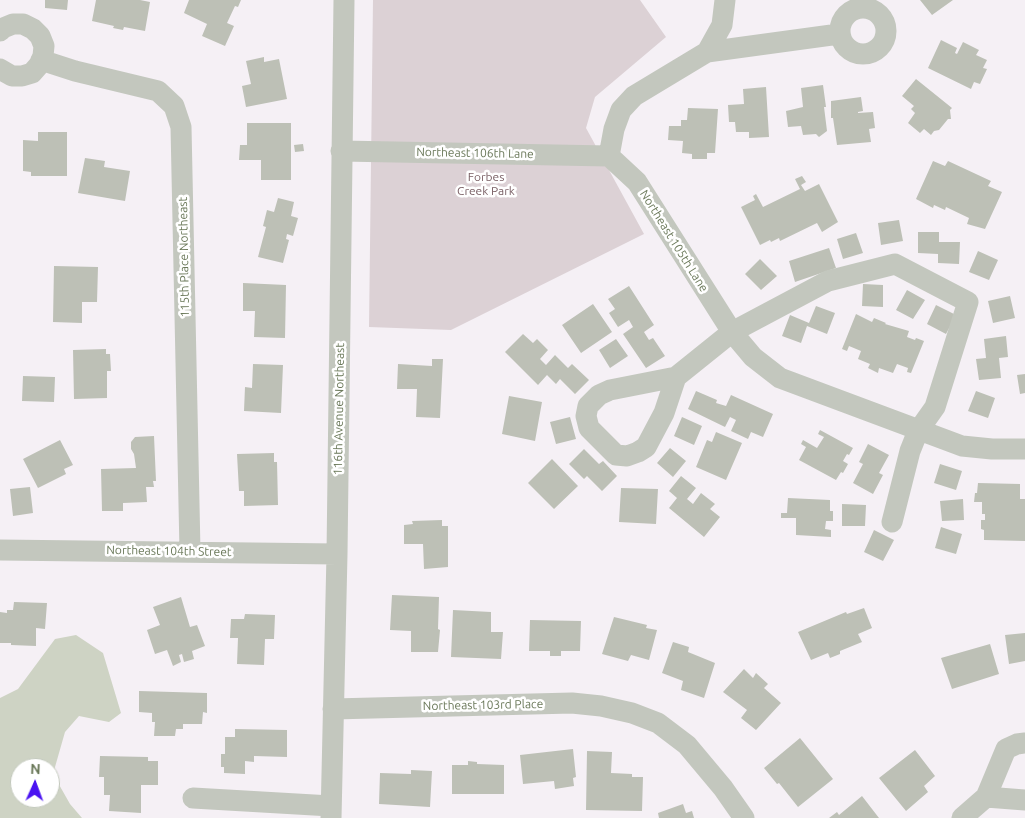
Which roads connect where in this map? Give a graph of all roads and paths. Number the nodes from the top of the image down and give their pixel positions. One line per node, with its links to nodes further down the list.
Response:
1 (344, 0): 8 (street, 116th Avenue Northeast)
2 (725, 0): 5 (street)
3 (0, 32): 6 (street)
4 (840, 34): 5 (street)
5 (707, 52): 9 (street)
6 (42, 60): 7 (street); 16 (street, 115th Place Northeast)
7 (0, 69)
8 (342, 150): 9 (street, Northeast 106th Lane); 17 (street, 116th Avenue Northeast)
9 (609, 156): 10 (street, Northeast 105th Lane)
10 (732, 332): 11 (street); 12 (street, Northeast 105th Lane); 12 (street)
11 (676, 377)
12 (918, 431): 13 (street, Northeast 105th Lane); 14 (street)
13 (1025, 449)
14 (892, 522)
15 (0, 550): 16 (street, Northeast 104th Street)
16 (190, 551): 17 (street, Northeast 104th Street)
17 (337, 554): 18 (street, 116th Avenue Northeast)
18 (333, 710): 23 (street, 116th Avenue Northeast); 24 (street, Northeast 103rd Place)
19 (1025, 743): 20 (street)
20 (986, 797): 22 (street); 25 (street)
21 (193, 798): 23 (street)
22 (1025, 800)
23 (331, 812)
24 (744, 818)
25 (962, 818)

